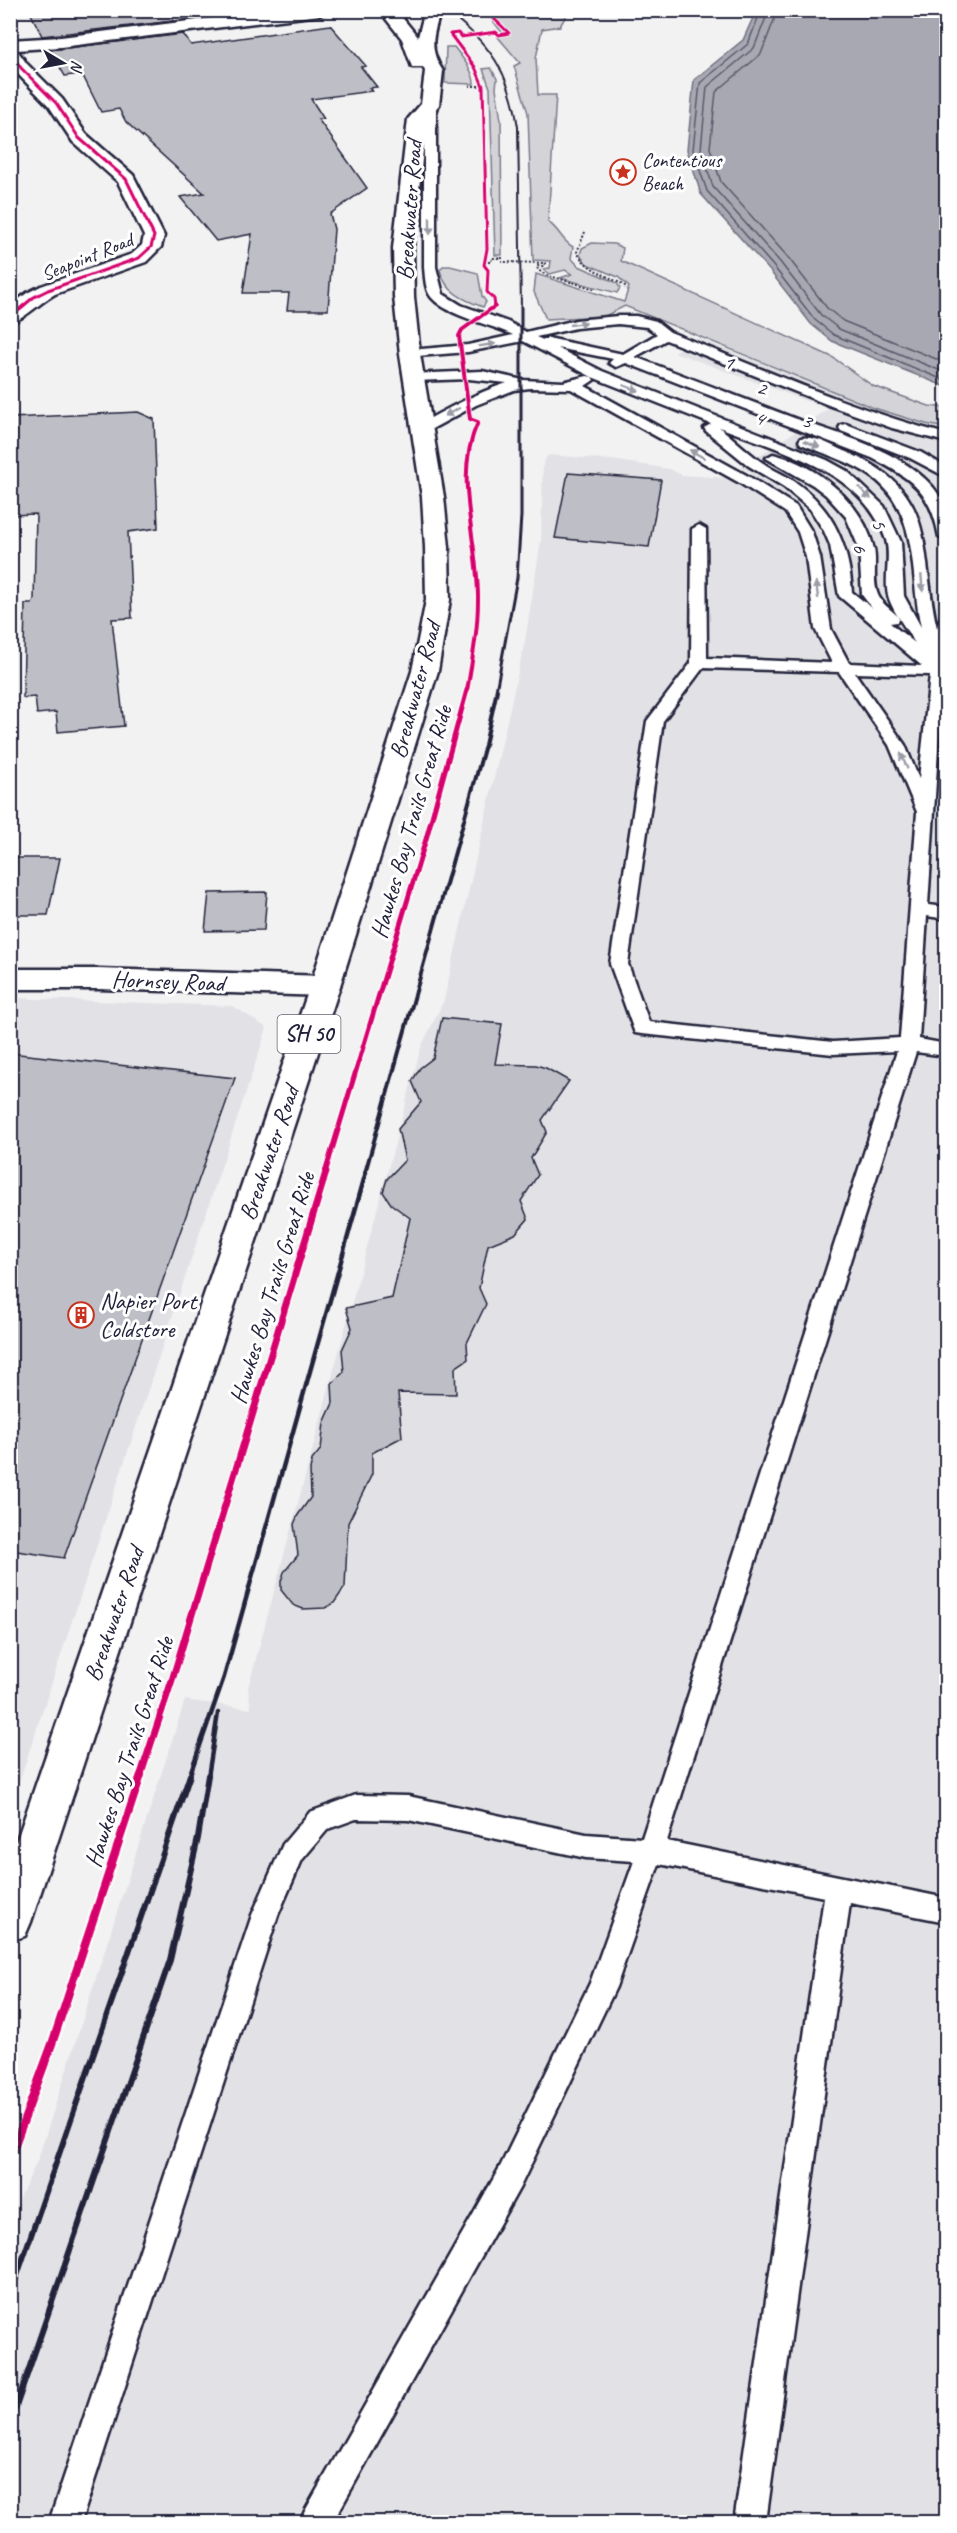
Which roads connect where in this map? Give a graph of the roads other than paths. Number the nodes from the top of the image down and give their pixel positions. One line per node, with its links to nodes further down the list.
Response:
1 (320, 10): 4 (main road)
2 (387, 10): 6 (main road, Breakwater Road)
3 (433, 10): 6 (main road, SH 50)
4 (10, 45)
5 (10, 52): 9 (main road, Seapoint Road)
6 (421, 59): 7 (main road, SH 50); 8 (main road, Breakwater Road / SH 50)
7 (410, 80)
8 (418, 110): 11 (lane, one-way to 11); 14 (main road, Breakwater Road / SH 50)
9 (10, 317)
10 (665, 335): 11 (lane, one-way to 10); 12 (lane); 21 (lane)
11 (521, 336): 12 (lane, 1); 13 (lane, 2); 14 (lane, one-way to 11); 15 (lane, 3); 16 (lane, 4)
12 (637, 350): 13 (lane); 23 (lane, 1)
13 (625, 358): 15 (lane); 25 (lane, 2)
14 (412, 366): 17 (lane); 20 (main road, Breakwater Road / SH 50)
15 (612, 366): 16 (lane); 28 (lane, 3, one-way to 28)
16 (597, 375): 18 (lane); 19 (lane, 4, one-way to 19)
17 (522, 384): 18 (lane); 20 (lane, one-way to 20)
18 (576, 387): 29 (lane, one-way to 18)
19 (678, 406): 22 (lane); 28 (lane, 4, one-way to 28)
20 (423, 428): 34 (main road, Breakwater Road / SH 50)
21 (946, 438)
22 (729, 440): 28 (lane, 6); 28 (lane, 5)
23 (946, 473)
24 (699, 530): 27 (lane)
25 (946, 537)
26 (946, 620): 28 (lane)
27 (699, 663): 29 (lane); 35 (lane)
28 (944, 666): 29 (lane); 30 (lane)
29 (843, 667): 30 (lane, one-way to 29)
30 (925, 815): 31 (lane)
31 (919, 909): 32 (lane); 35 (lane)
32 (946, 913)
33 (10, 979): 34 (main road, Hornsey Road)
34 (325, 986): 40 (main road, Breakwater Road / SH 50)
35 (909, 1044): 36 (lane); 37 (lane)
36 (946, 1050)
37 (651, 1850): 38 (lane); 41 (lane); 42 (lane)
38 (839, 1888): 39 (lane); 43 (lane)
39 (946, 1910)
40 (10, 1922)
41 (65, 2523)
42 (316, 2523)
43 (750, 2523)

